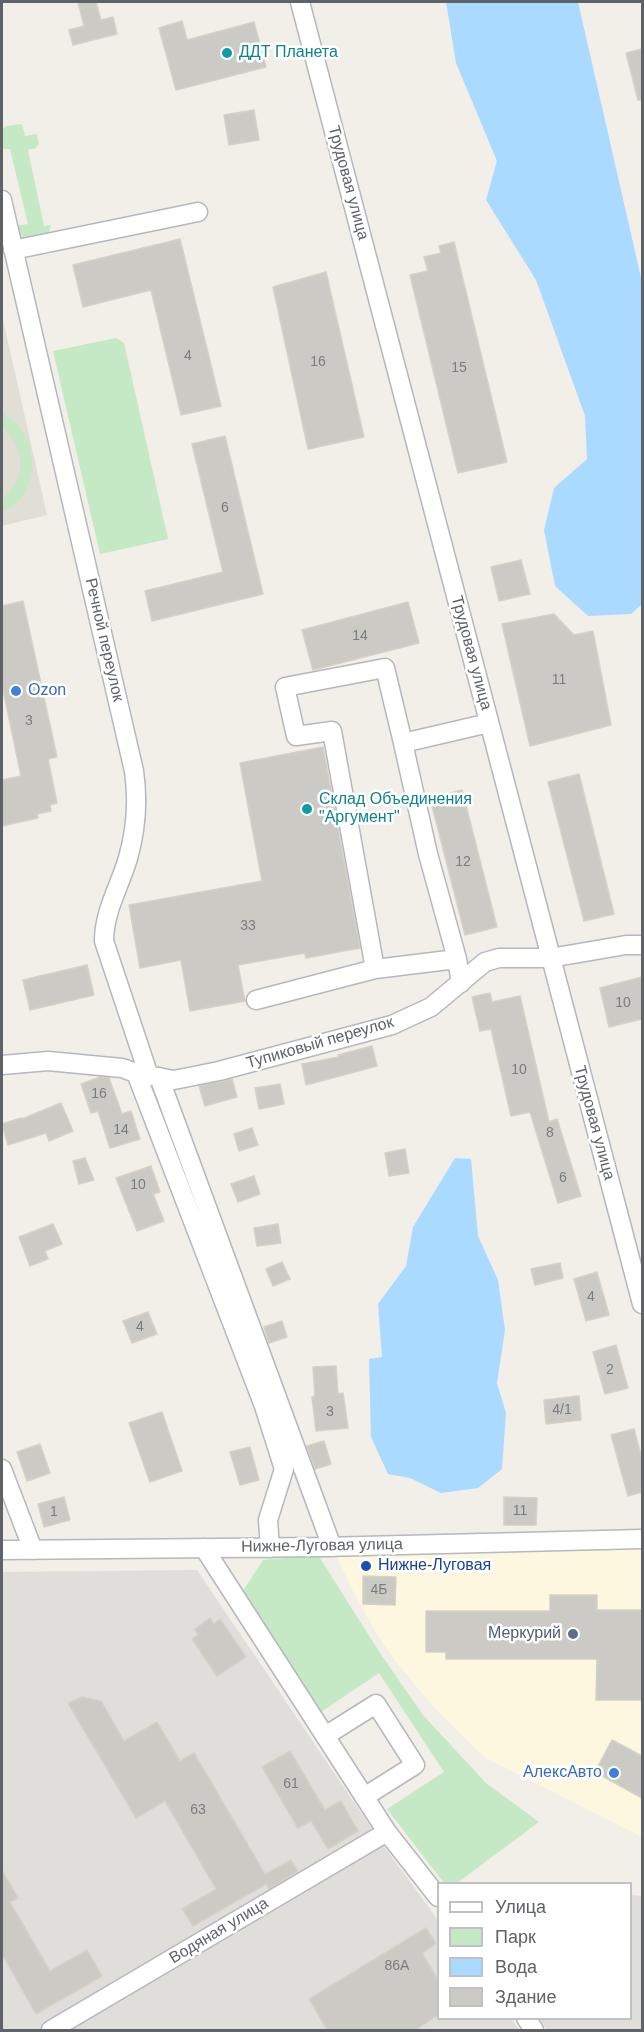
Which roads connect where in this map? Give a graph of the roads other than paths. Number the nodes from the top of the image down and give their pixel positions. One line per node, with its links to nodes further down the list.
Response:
1 (300, 2): 5 (street, Трудовая улица)
2 (2, 200): 4 (street, Речной переулок)
3 (198, 212): 4 (street)
4 (13, 250): 14 (street, Речной переулок)
5 (489, 723): 6 (street); 8 (street, Трудовая улица)
6 (403, 742): 9 (street); 10 (street)
7 (642, 945): 8 (street, Тупиковый переулок)
8 (550, 958): 11 (street, Тупиковый переулок); 15 (street, Трудовая улица)
9 (457, 959): 10 (street); 11 (street)
10 (375, 969): 12 (street)
11 (461, 983): 14 (street, Тупиковый переулок)
12 (256, 1000)
13 (2, 1065): 14 (street, Тупиковый переулок)
14 (148, 1075): 18 (street); 20 (street)
15 (642, 1305)
16 (2, 1469): 22 (street)
17 (642, 1539): 18 (street, Нижне-Луговая улица)
18 (332, 1547): 20 (street, Нижне-Луговая улица)
19 (204, 1548): 20 (street, Нижне-Луговая улица); 22 (street, Нижне-Луговая улица); 23 (street)
20 (270, 1548)
21 (2, 1550): 22 (street, Нижне-Луговая улица)
22 (33, 1550)
23 (325, 1736): 24 (street); 24 (street)
24 (364, 1797): 25 (street)
25 (387, 1832): 26 (street); 27 (street, Водяная улица)
26 (437, 1896)
27 (51, 2031)

